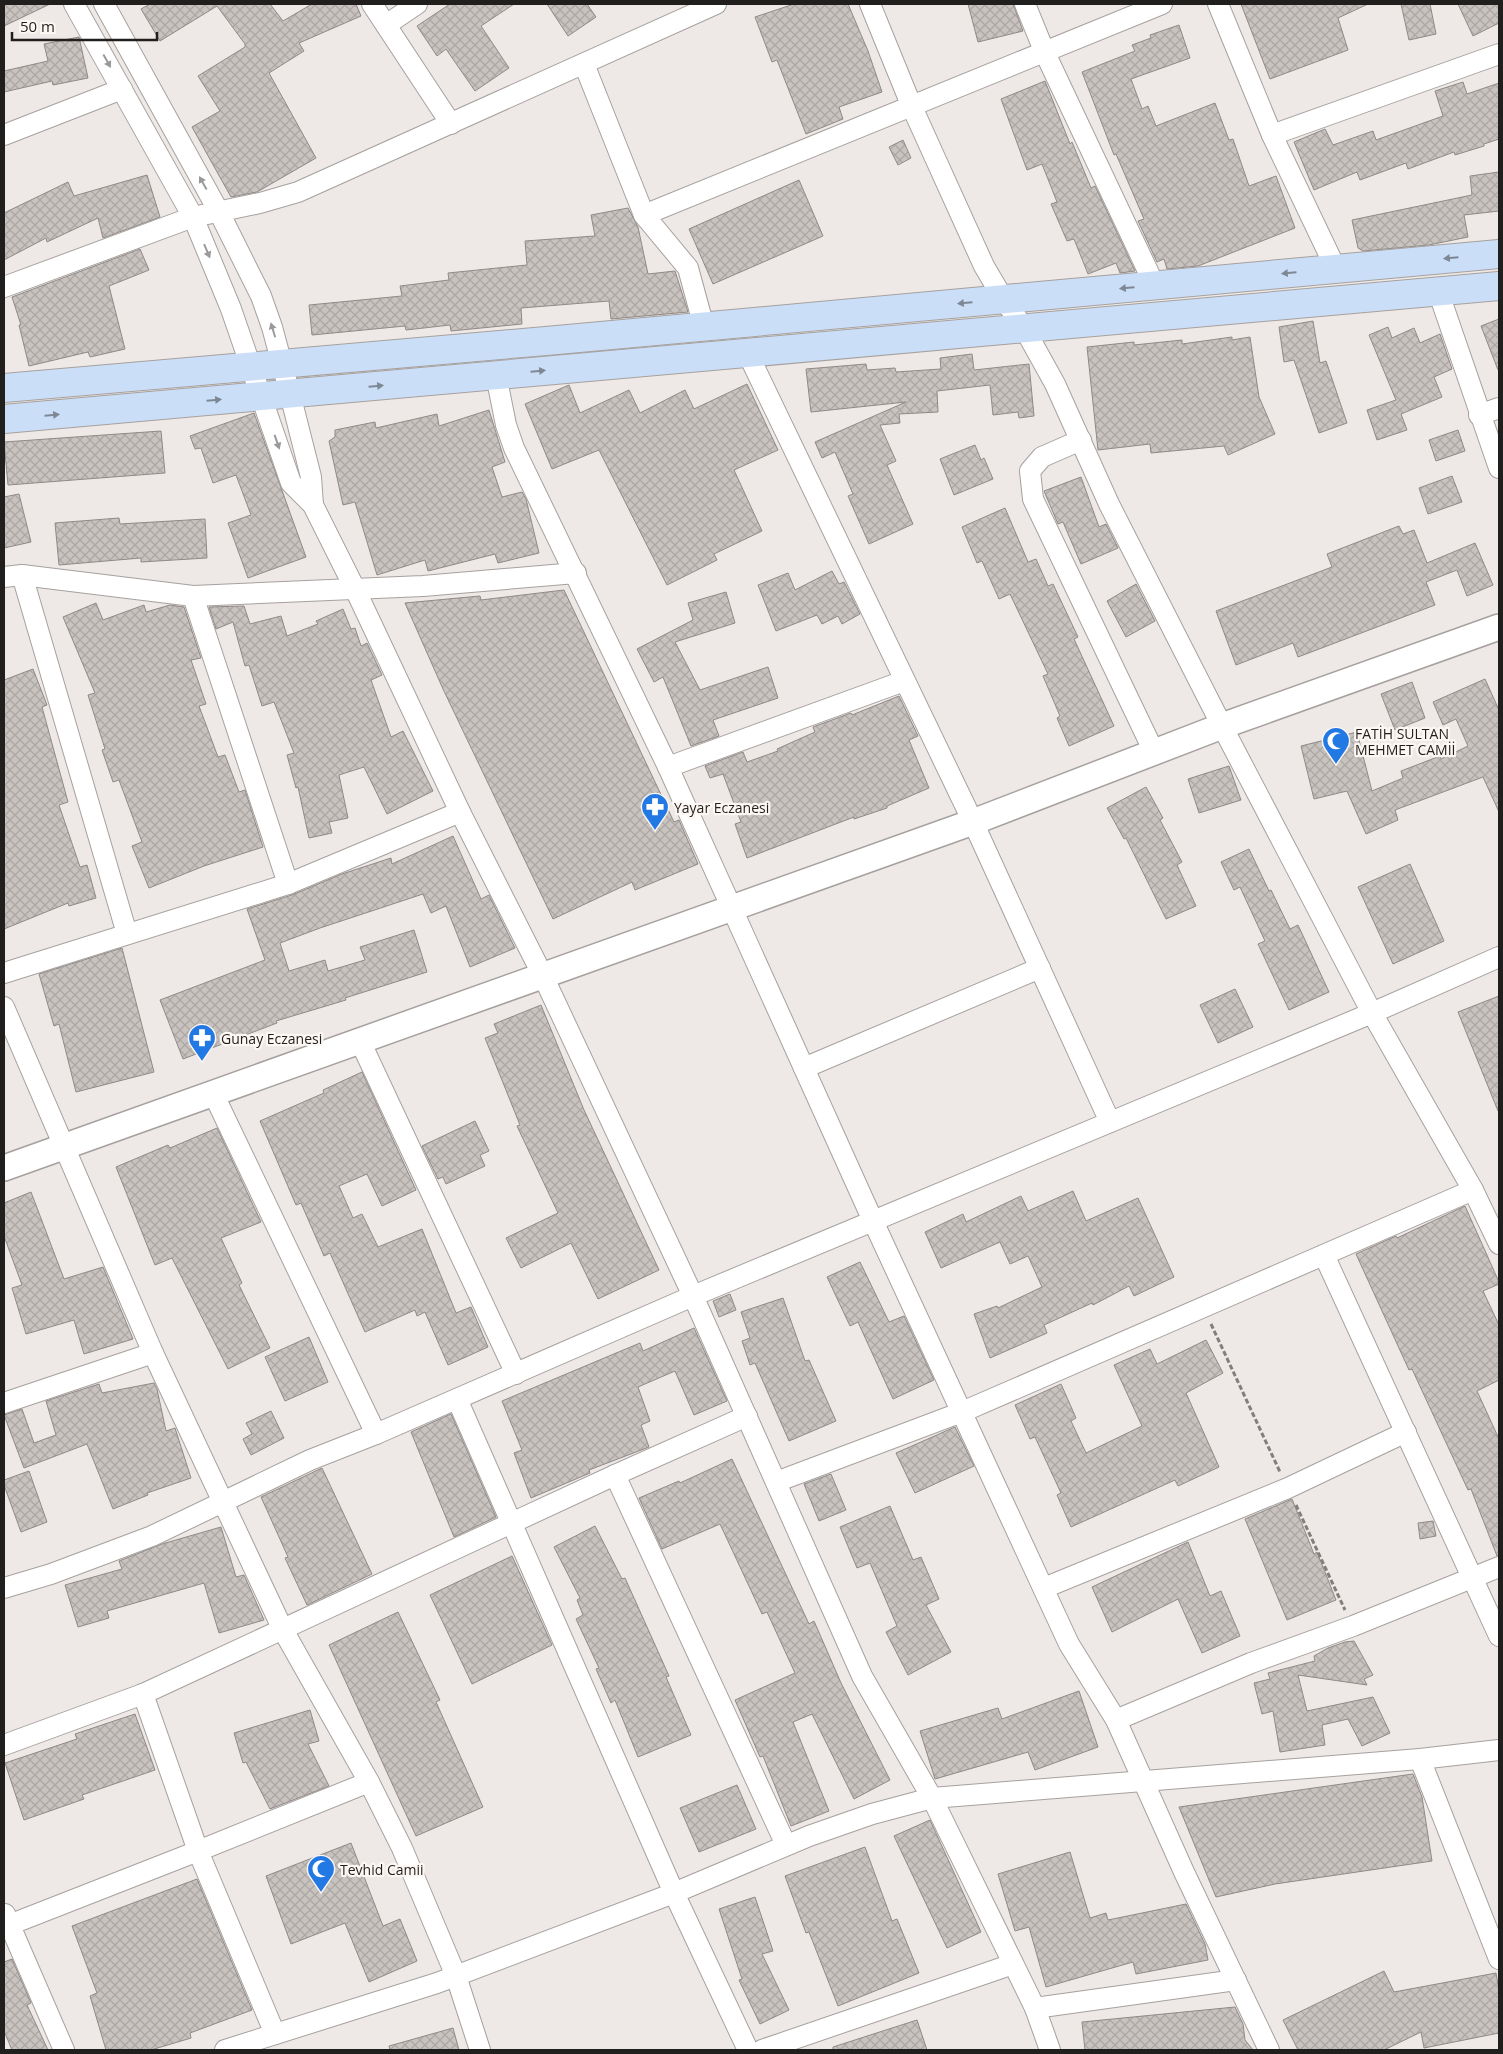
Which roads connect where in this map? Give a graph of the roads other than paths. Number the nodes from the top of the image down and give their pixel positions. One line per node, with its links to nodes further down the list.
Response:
1 (74, 4): 14 (street, one-way to 14)
2 (104, 4): 19 (street, one-way to 2)
3 (372, 4): 10 (street)
4 (417, 4): 10 (street)
5 (716, 4): 13 (street)
6 (870, 4): 15 (street)
7 (1025, 4): 11 (street)
8 (1162, 4): 11 (street)
9 (1218, 4): 18 (street)
10 (386, 25): 16 (street)
11 (1045, 53): 15 (street); 25 (street)
12 (1499, 54): 18 (street)
13 (584, 64): 16 (street); 20 (street)
14 (122, 89): 17 (street); 21 (street)
15 (912, 107): 20 (street); 28 (street)
16 (451, 124): 19 (street)
17 (4, 135)
18 (1272, 135): 23 (street)
19 (219, 212): 21 (street); 32 (street, one-way to 19)
20 (644, 215): 29 (street)
21 (193, 217): 24 (street); 33 (street, one-way to 33)
22 (1499, 254): 23 (main road, one-way to 23)
23 (1336, 269): 25 (main road, one-way to 25)
24 (4, 286)
25 (1156, 286): 28 (main road, one-way to 28)
26 (1499, 286): 27 (main road)
27 (1438, 291): 30 (main road); 39 (street)
28 (1004, 300): 29 (main road, one-way to 29); 30 (street)
29 (704, 327): 32 (main road)
30 (1024, 328): 31 (main road); 41 (street)
31 (746, 352): 34 (main road, one-way to 31); 49 (street)
32 (282, 362): 33 (main road); 36 (street)
33 (252, 366): 35 (main road); 37 (street)
34 (496, 375): 36 (main road, one-way to 34); 44 (street)
35 (4, 388)
36 (290, 394): 37 (main road); 43 (street)
37 (261, 396): 40 (main road, one-way to 37); 43 (street, one-way to 43)
38 (1499, 408): 39 (street)
39 (1479, 415): 42 (street)
40 (4, 419)
41 (1081, 440): 50 (street); 51 (street)
42 (1499, 468)
43 (313, 506): 46 (street)
44 (576, 573): 46 (street); 52 (street)
45 (13, 576): 47 (street); 57 (street)
46 (355, 590): 47 (street); 53 (street)
47 (193, 596): 55 (street)
48 (1499, 627): 50 (street)
49 (904, 680): 52 (street); 54 (street)
50 (1222, 726): 51 (street); 63 (street)
51 (1154, 752): 54 (street)
52 (668, 767): 56 (street)
53 (460, 812): 55 (street); 61 (street)
54 (973, 822): 56 (street); 59 (street)
55 (288, 884): 57 (street)
56 (733, 909): 61 (street); 65 (street)
57 (128, 934): 60 (street)
58 (1499, 957): 63 (street)
59 (1040, 968): 65 (street); 67 (street)
60 (4, 973)
61 (543, 976): 64 (street); 74 (street)
62 (4, 1006): 68 (street)
63 (1372, 1013): 67 (street); 70 (street)
64 (360, 1041): 66 (street); 76 (street)
65 (804, 1068): 71 (street)
66 (213, 1093): 68 (street); 82 (street)
67 (1110, 1122): 71 (street)
68 (66, 1146): 69 (street); 75 (street)
69 (4, 1168)
70 (1473, 1190): 72 (street); 73 (street)
71 (874, 1221): 74 (street); 79 (street)
72 (1499, 1244)
73 (1324, 1255): 79 (street); 81 (street)
74 (694, 1296): 76 (street); 80 (street)
75 (153, 1353): 78 (street); 85 (street)
76 (516, 1374): 77 (street)
77 (457, 1399): 82 (street); 86 (street)
78 (4, 1403)
79 (962, 1412): 84 (street); 90 (street)
80 (747, 1416): 83 (street); 84 (street)
81 (1406, 1432): 88 (street); 90 (street)
82 (376, 1434): 85 (street)
83 (615, 1475): 86 (street); 101 (street)
84 (776, 1482): 100 (street)
85 (224, 1503): 89 (street); 91 (street)
86 (513, 1524): 91 (street); 103 (street)
87 (1499, 1567): 88 (street)
88 (1473, 1578): 92 (street); 94 (street)
89 (4, 1588)
90 (1044, 1588): 94 (street)
91 (283, 1630): 93 (street); 98 (street)
92 (1499, 1636)
93 (143, 1694): 95 (street); 102 (street)
94 (1116, 1720): 99 (street)
95 (4, 1745)
96 (1499, 1750): 97 (street)
97 (1420, 1759): 99 (street); 105 (street)
98 (369, 1782): 102 (street); 107 (street)
99 (1143, 1782): 100 (street); 108 (street)
100 (932, 1798): 101 (street); 106 (street)
101 (786, 1845): 103 (street)
102 (198, 1851): 104 (street); 110 (street)
103 (674, 1893): 107 (street); 114 (street)
104 (8, 1931): 111 (street)
105 (1499, 1959)
106 (1013, 1964): 109 (street); 115 (street)
107 (456, 1976): 110 (street); 113 (street)
108 (1236, 1980): 109 (street); 117 (street)
109 (1034, 2008): 116 (street)
110 (275, 2034): 112 (street)
111 (64, 2050)
112 (225, 2050)
113 (480, 2050)
114 (748, 2050)
115 (762, 2050)
116 (1050, 2050)
117 (1269, 2050)

